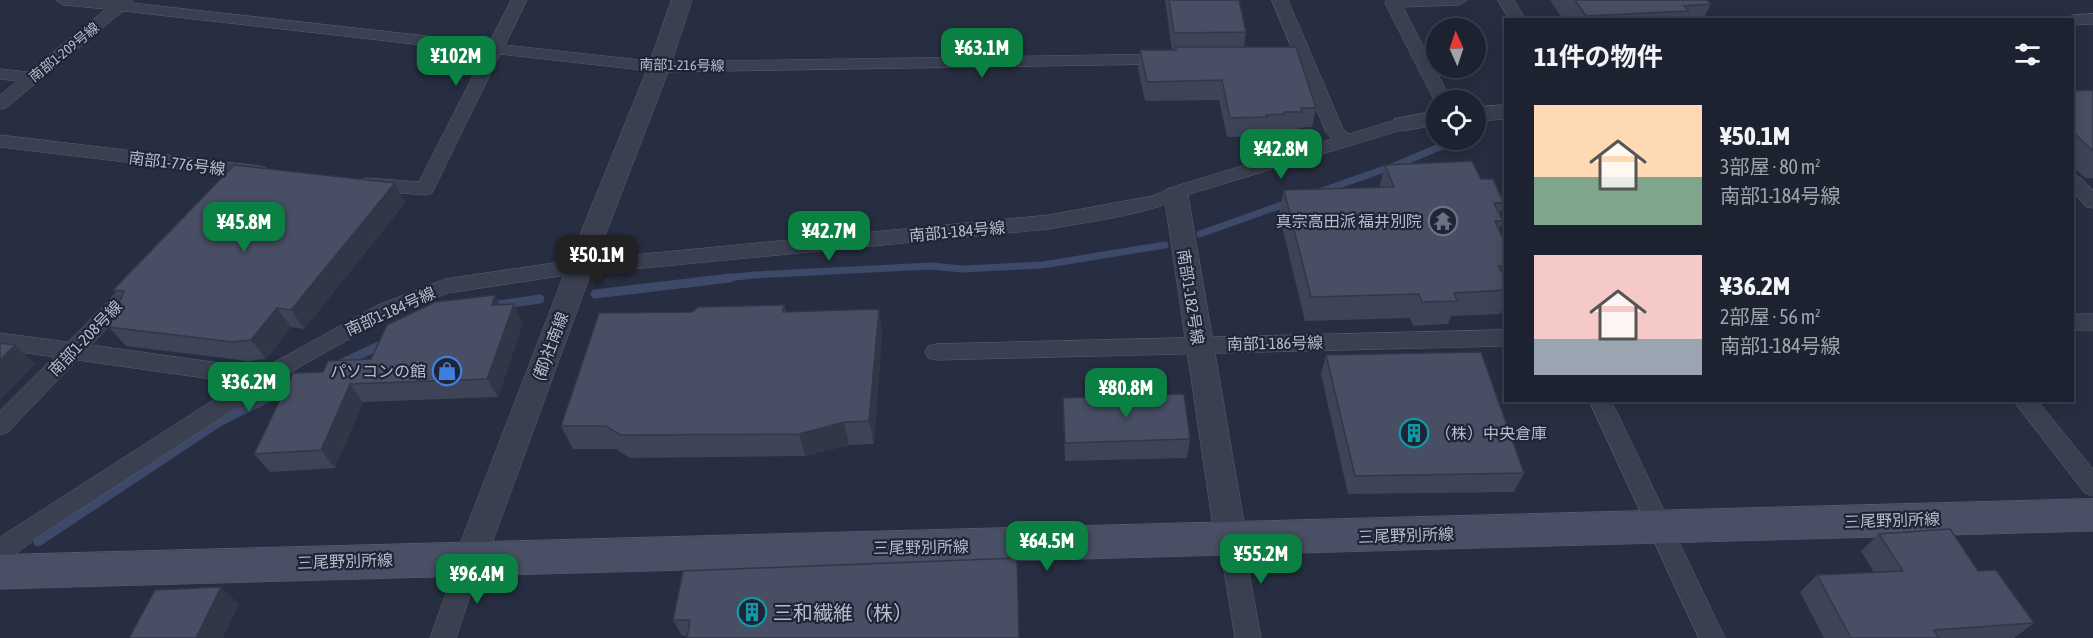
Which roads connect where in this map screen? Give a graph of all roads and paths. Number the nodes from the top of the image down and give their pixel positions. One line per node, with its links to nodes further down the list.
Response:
1 (64, 0): 7 (street, 南部1-216号線)
2 (519, 0): 11 (street)
3 (682, 0): 15 (street, (都)社南線)
4 (1280, 0): 13 (street)
5 (1460, 0): 18 (street)
6 (1506, 0): 8 (street)
7 (124, 3): 11 (street, 南部1-216号線); 17 (street, 南部1-209号線)
8 (1517, 18)
9 (2093, 19): 10 (street)
10 (2074, 20)
11 (495, 48): 15 (street, 南部1-216号線); 28 (street)
12 (1281, 57): 13 (street)
13 (1305, 57): 25 (street)
14 (1186, 59): 15 (street, 南部1-216号線)
15 (659, 67): 34 (street, (都)社南線)
16 (0, 74): 17 (street)
17 (32, 78): 19 (street, 南部1-209号線)
18 (1438, 90)
19 (0, 104)
20 (1504, 112): 21 (street)
21 (1486, 113)
22 (1426, 120): 23 (street, 南部1-184号線)
23 (1402, 124): 25 (street, 南部1-184号線)
24 (0, 141): 26 (street, 南部1-776号線)
25 (1347, 142): 31 (street, 南部1-184号線)
26 (244, 171): 27 (street, 南部1-776号線); 30 (street)
27 (278, 174)
28 (346, 181)
29 (2074, 182): 32 (street)
30 (228, 188)
31 (1176, 195): 34 (street, 南部1-184号線); 39 (street, 南部1-182号線)
32 (2093, 202)
33 (155, 265): 40 (street, 南部1-208号線)
34 (580, 267): 42 (street, 南部1-184号線); 51 (street, (都)社南線)
35 (2074, 322): 36 (street)
36 (2093, 322)
37 (1504, 338): 39 (street, 南部1-186号線)
38 (0, 341): 40 (street)
39 (1198, 345): 41 (street, 南部1-186号線); 49 (street, 南部1-182号線)
40 (74, 350): 42 (street); 45 (street, 南部1-208号線)
41 (936, 352)
42 (264, 378): 50 (street, 南部1-184号線)
43 (1601, 402): 48 (street)
44 (2026, 402): 46 (street)
45 (0, 426)
46 (2093, 486)
47 (2093, 515): 48 (main road, 三尾野別所線)
48 (1659, 527): 49 (main road, 三尾野別所線); 55 (street)
49 (1232, 540): 51 (main road, 三尾野別所線); 54 (street)
50 (0, 551)
51 (471, 558): 52 (main road, 三尾野別所線); 53 (street)
52 (0, 572)
53 (443, 638)
54 (1248, 638)
55 (1712, 638)

